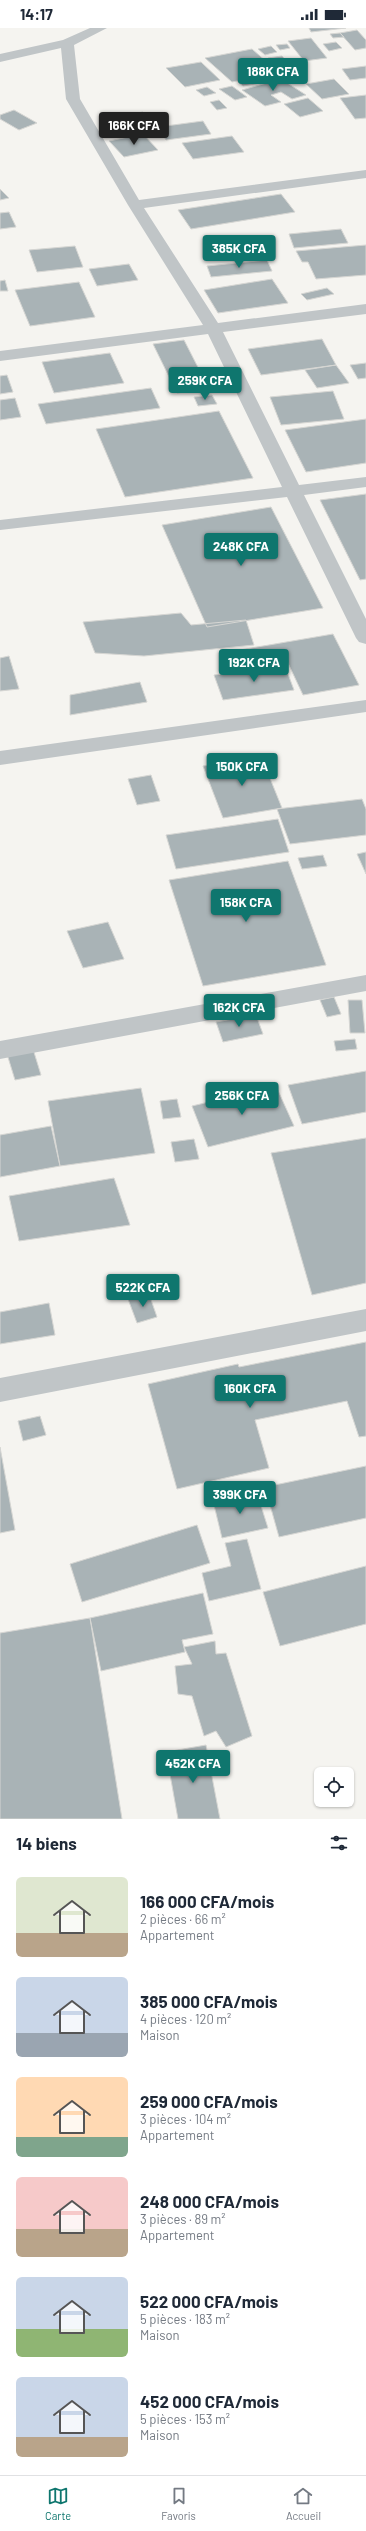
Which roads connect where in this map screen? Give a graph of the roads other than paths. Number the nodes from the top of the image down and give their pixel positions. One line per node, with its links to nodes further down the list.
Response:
1 (101, 28): 2 (street)
2 (67, 43): 3 (street); 5 (street)
3 (0, 58)
4 (366, 174): 5 (street)
5 (136, 205): 7 (street)
6 (366, 309): 7 (street)
7 (213, 328): 8 (street); 10 (street)
8 (0, 356)
9 (366, 482): 10 (street)
10 (293, 490): 11 (street); 12 (street)
11 (0, 525)
12 (366, 638)
13 (366, 706): 14 (street)
14 (0, 758)
15 (366, 983): 16 (street)
16 (0, 1050)
17 (366, 1320): 18 (street)
18 (0, 1390)

